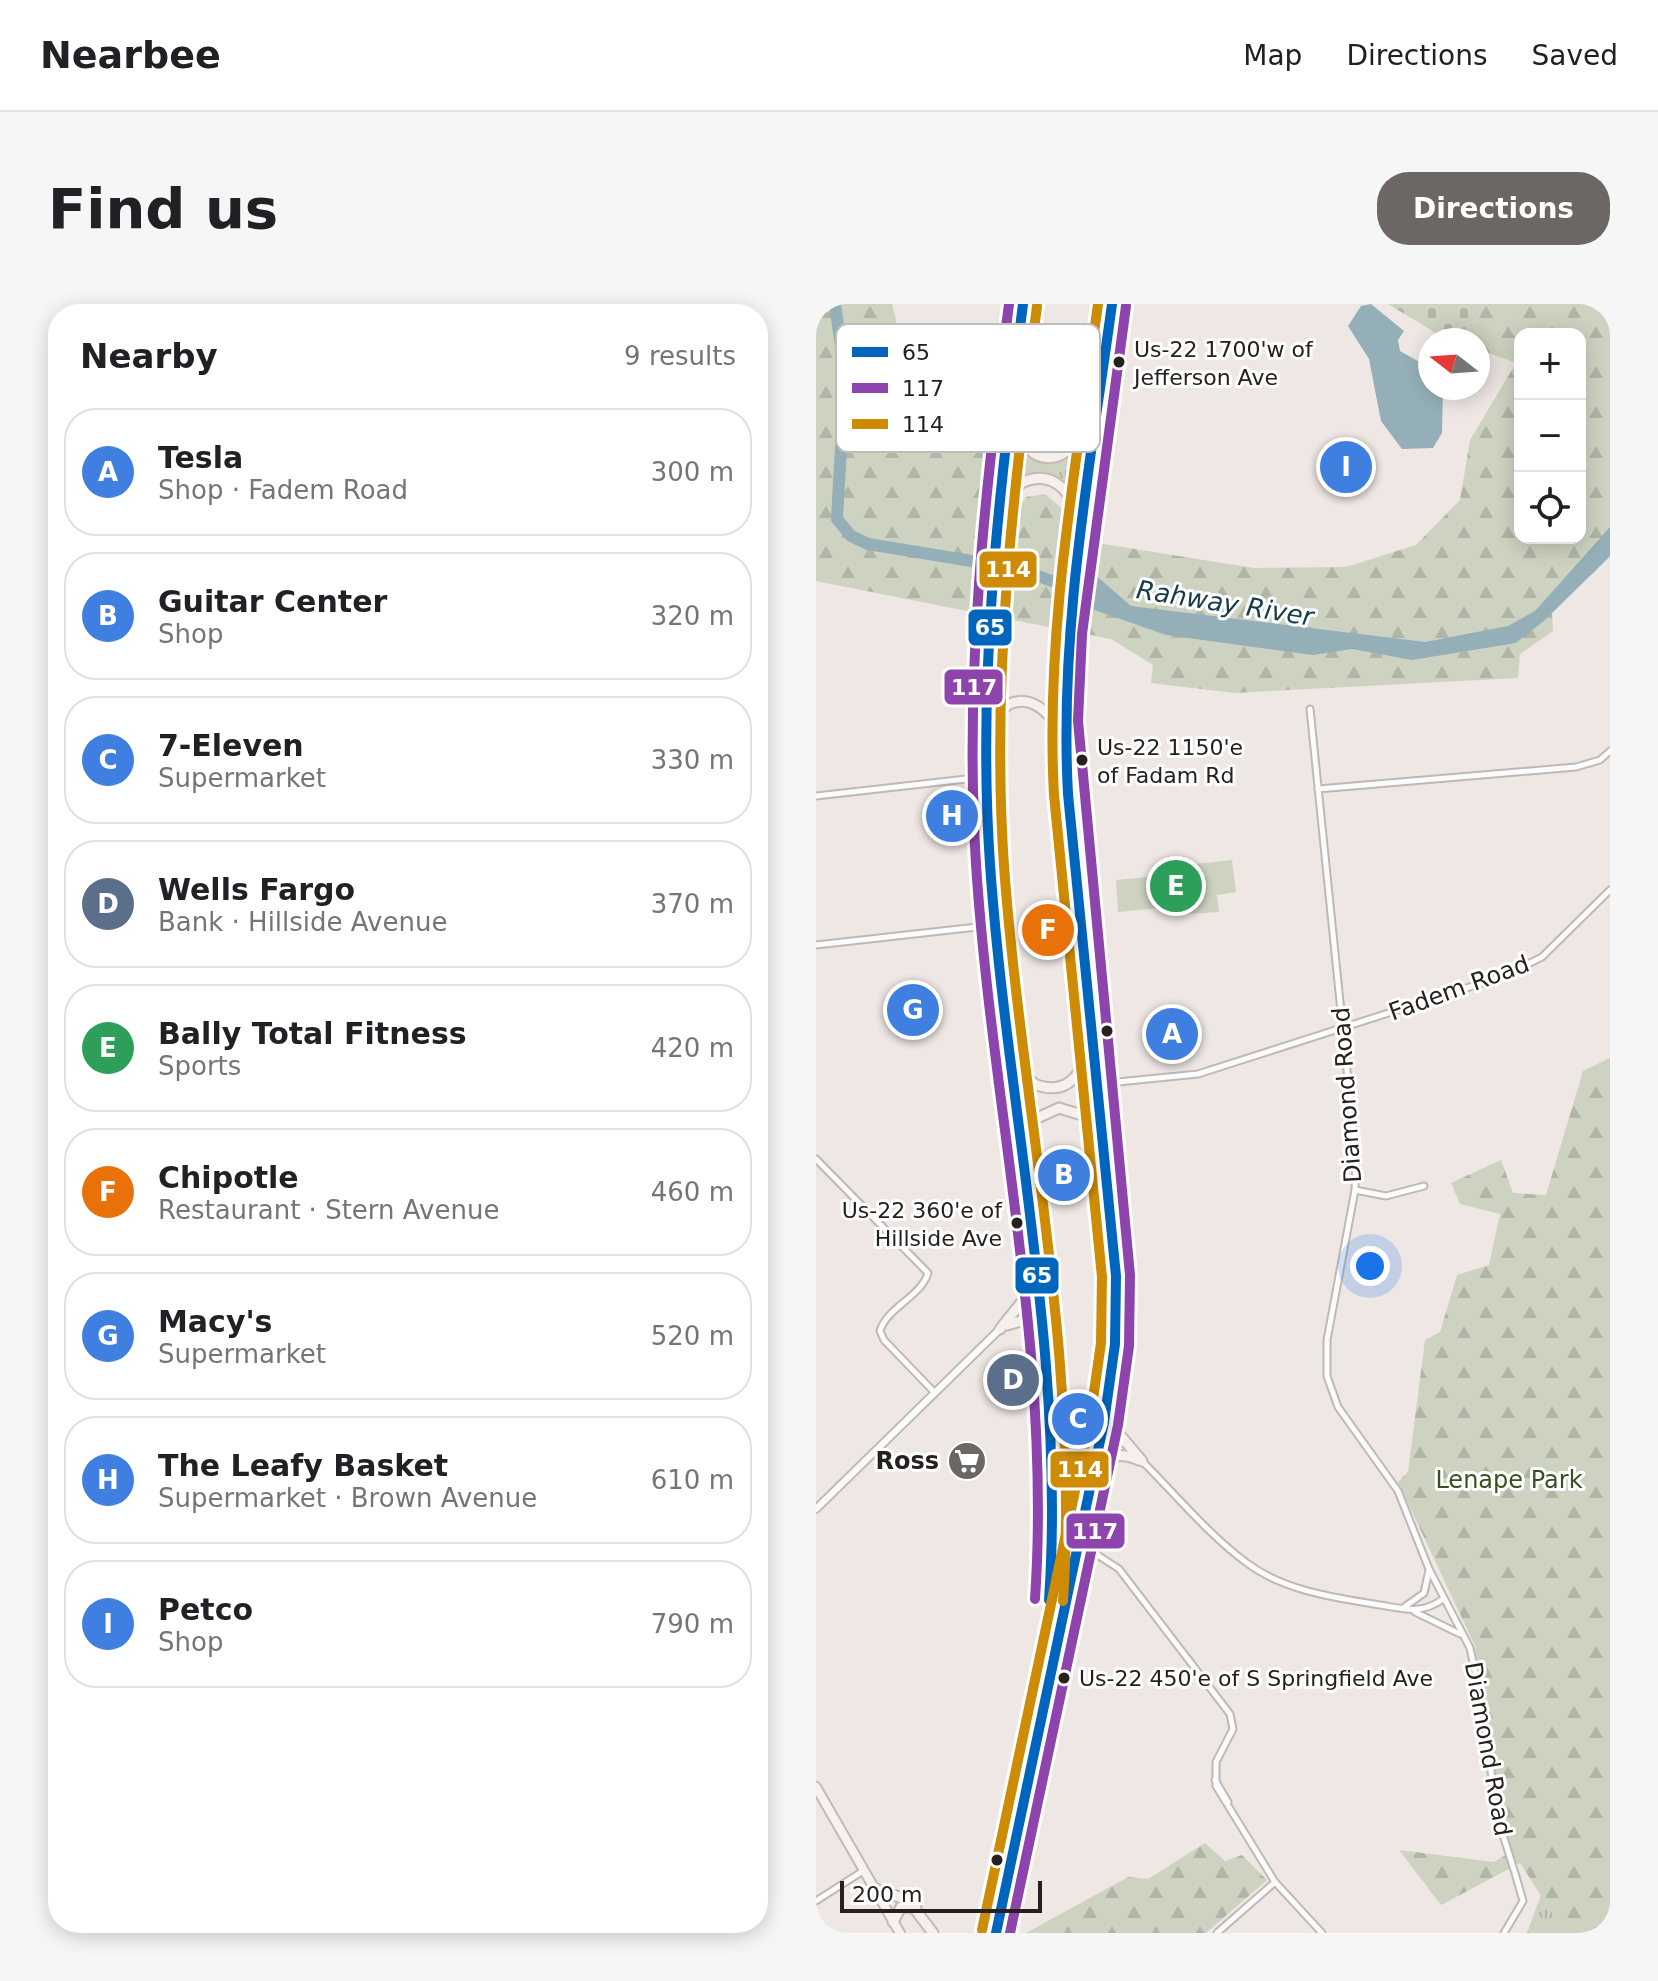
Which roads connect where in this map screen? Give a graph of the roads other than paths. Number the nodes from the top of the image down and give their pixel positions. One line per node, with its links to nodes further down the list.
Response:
1 (1023, 304): 3 (highway)
2 (1112, 304): 4 (highway)
3 (1020, 324)
4 (1100, 403)
5 (1004, 452): 9 (highway)
6 (1030, 452): 7 (highway)
7 (1066, 452)
8 (1094, 452): 10 (highway)
9 (995, 517): 10 (highway); 12 (highway)
10 (1084, 525): 13 (highway)
11 (1310, 709): 16 (street, Diamond Road)
12 (984, 738): 13 (highway); 15 (highway)
13 (1064, 738): 22 (highway)
14 (1610, 751): 16 (street)
15 (984, 777): 17 (street); 19 (highway)
16 (1318, 789): 21 (street, Diamond Road)
17 (816, 796)
18 (1610, 890): 21 (street, Fadem Road)
19 (996, 925): 20 (street); 23 (highway)
20 (816, 945)
21 (1343, 1028): 24 (street, Fadem Road); 29 (street, Diamond Road)
22 (1092, 1030): 23 (highway); 24 (highway)
23 (1010, 1054): 26 (highway)
24 (1098, 1084): 25 (highway)
25 (1104, 1142): 26 (highway); 34 (highway)
26 (1022, 1149): 30 (highway)
27 (816, 1159): 33 (street)
28 (1424, 1186): 29 (street)
29 (1355, 1190): 44 (street, Diamond Road)
30 (1035, 1265): 31 (highway); 32 (highway)
31 (1000, 1329): 32 (highway); 33 (street)
32 (1043, 1334): 35 (highway)
33 (935, 1393): 39 (street)
34 (1108, 1399): 36 (highway); 37 (highway)
35 (1051, 1418): 36 (highway); 42 (highway)
36 (1104, 1422): 38 (highway)
37 (1142, 1461): 38 (highway); 46 (street)
38 (1092, 1480): 40 (highway); 42 (highway)
39 (816, 1509)
40 (1080, 1530): 41 (street); 43 (highway)
41 (1099, 1556): 43 (street); 51 (street)
42 (1052, 1563): 58 (highway)
43 (1073, 1563): 59 (highway)
44 (1429, 1569): 45 (street, Diamond Road); 46 (street)
45 (1443, 1599): 47 (street); 48 (street, Diamond Road)
46 (1403, 1609): 47 (street)
47 (1414, 1611): 48 (street)
48 (1463, 1636): 62 (street, Diamond Road)
49 (816, 1787): 50 (main road)
50 (864, 1870): 52 (main road); 53 (street)
51 (1275, 1882): 60 (street); 61 (street)
52 (875, 1889): 54 (highway); 55 (main road)
53 (816, 1901)
54 (917, 1907): 55 (highway); 57 (highway)
55 (893, 1922): 56 (main road)
56 (900, 1933)
57 (933, 1933)
58 (987, 1933)
59 (998, 1933)
60 (1217, 1933)
61 (1322, 1933)
62 (1504, 1933)

